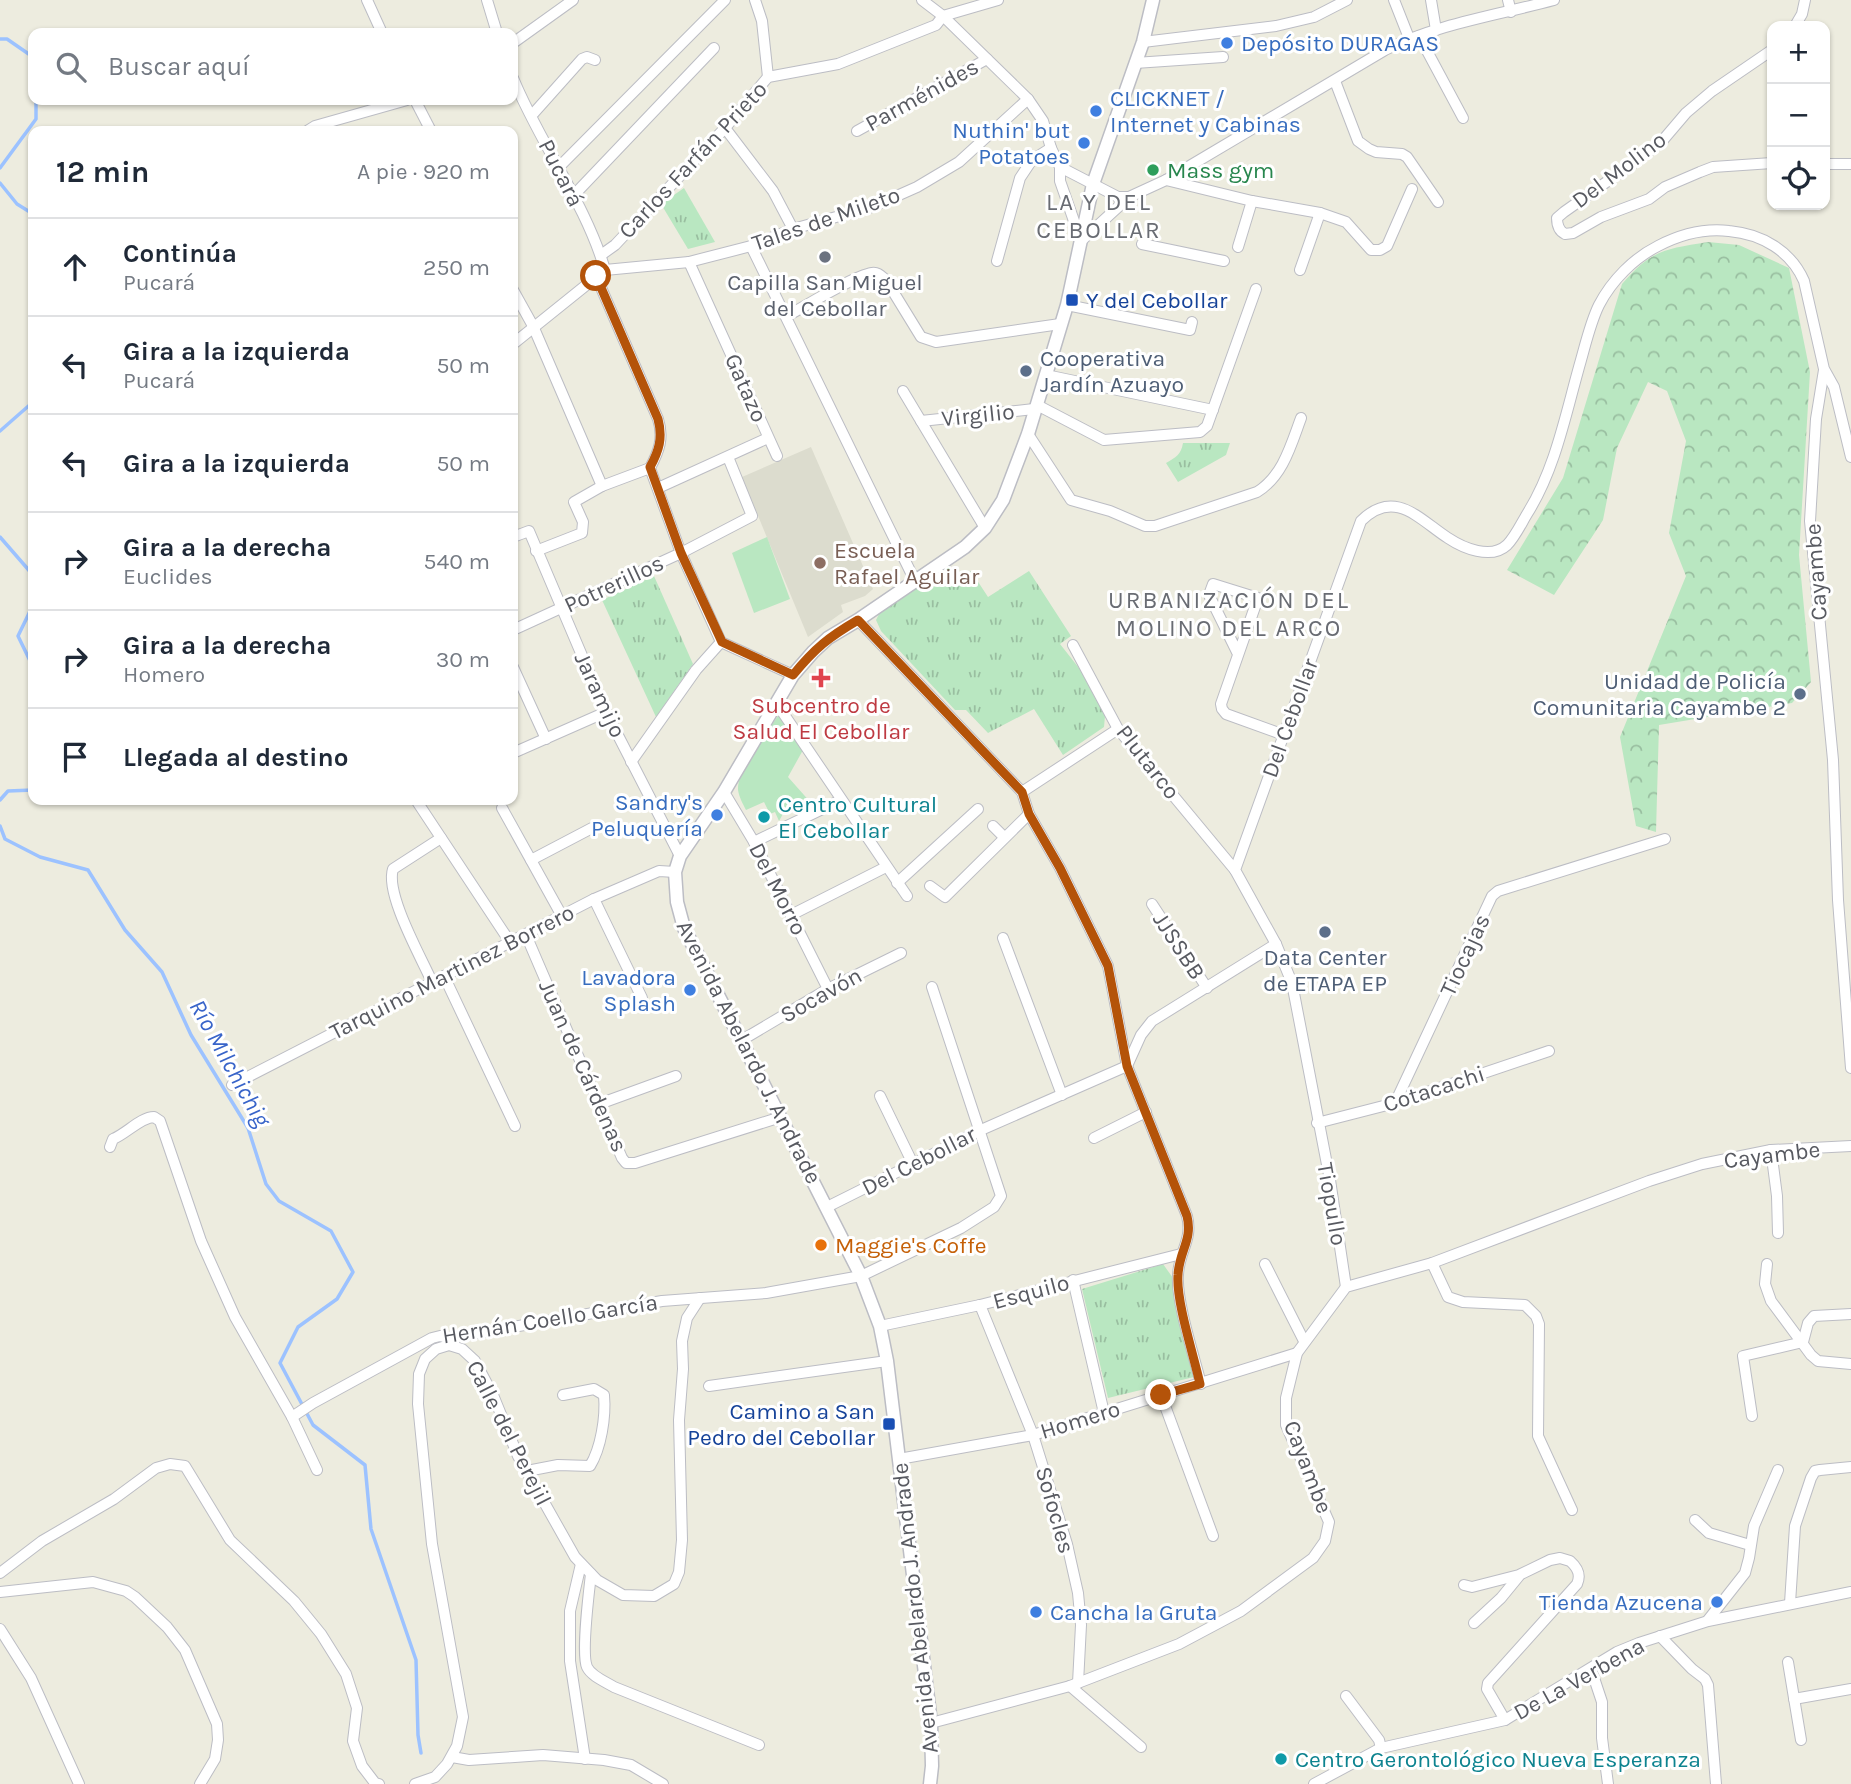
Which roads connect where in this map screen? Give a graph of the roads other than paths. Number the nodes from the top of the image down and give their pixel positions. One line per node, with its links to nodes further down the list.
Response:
1 (367, 0): 18 (street)
2 (486, 0): 19 (street)
3 (573, 0): 22 (street)
4 (725, 0): 47 (street)
5 (755, 0): 30 (street)
6 (922, 0): 16 (street)
7 (998, 0): 16 (street, Carlos Farfán Prieto)
8 (1153, 0): 23 (street, Avenida Abelardo J. Andrade)
9 (1347, 0): 23 (street)
10 (1394, 0): 21 (street)
11 (1431, 0): 20 (street)
12 (1508, 0): 15 (street)
13 (1554, 0): 15 (street)
14 (1805, 0): 17 (street)
15 (1511, 12): 20 (street)
16 (943, 16): 27 (street); 30 (street, Carlos Farfán Prieto)
17 (1798, 21)
18 (378, 28)
19 (496, 28)
20 (1436, 30): 21 (street)
21 (1414, 37): 31 (street); 37 (street)
22 (518, 39)
23 (1143, 42): 29 (street, Avenida Abelardo J. Andrade)
24 (714, 48): 51 (street)
25 (1767, 53): 43 (street, Del Molino)
26 (1223, 57): 29 (street)
27 (988, 59): 33 (street); 41 (street, Parménides)
28 (595, 60): 36 (street)
29 (1135, 63): 49 (street, Avenida Abelardo J. Andrade)
30 (768, 77): 40 (street, Carlos Farfán Prieto)
31 (1335, 81): 48 (street); 54 (street)
32 (518, 88): 36 (street, Pucará)
33 (1028, 99): 42 (street); 56 (street, Tales de Mileto)
34 (389, 105): 38 (street)
35 (418, 105): 39 (street)
36 (531, 115): 47 (street, Pucará)
37 (1464, 118)
38 (315, 126)
39 (428, 126)
40 (725, 128): 56 (street); 61 (street, Carlos Farfán Prieto)
41 (857, 131)
42 (1051, 148): 46 (street); 62 (street)
43 (1767, 163)
44 (1830, 164): 45 (street)
45 (1851, 164)
46 (1060, 167): 49 (street); 57 (street)
47 (558, 168): 51 (street, Pucará)
48 (1166, 180): 52 (street); 53 (street)
49 (1093, 184): 52 (street); 57 (street, Avenida Abelardo J. Andrade)
50 (1412, 190): 55 (street)
51 (573, 196): 61 (street, Pucará)
52 (1129, 197): 57 (street)
53 (1252, 201): 55 (street); 60 (street)
54 (1438, 202)
55 (1320, 213): 65 (street)
56 (793, 229): 59 (street, Tales de Mileto)
57 (1081, 241): 69 (street, Avenida Abelardo J. Andrade)
58 (1142, 244): 63 (street)
59 (751, 246): 64 (street, Tales de Mileto); 70 (street)
60 (1238, 247)
61 (601, 255): 66 (street, Pucará)
62 (997, 261)
63 (1224, 261)
64 (690, 262): 66 (street, Tales de Mileto); 83 (street, Gatazo)
65 (1300, 270)
66 (600, 273): 73 (street); 87 (street, Pucará)
67 (1256, 289): 79 (street)
68 (518, 300): 73 (street)
69 (1067, 305): 71 (street); 72 (street, Avenida Abelardo J. Andrade)
70 (787, 317): 72 (street); 94 (street)
71 (1192, 322)
72 (1060, 324): 76 (street, Avenida Abelardo J. Andrade)
73 (533, 326): 74 (street); 88 (street)
74 (518, 340)
75 (1824, 369): 86 (street, Del Cebollar); 106 (street, Del Cebollar); 149 (street, Cayambe)
76 (1046, 375): 78 (street, Avenida Abelardo J. Andrade); 79 (street)
77 (903, 391): 81 (street)
78 (1035, 407): 79 (street); 81 (street, Virgilio); 82 (street, Avenida Abelardo J. Andrade)
79 (1213, 410)
80 (1301, 418): 82 (street)
81 (921, 421): 90 (street)
82 (1028, 434): 90 (street, Avenida Abelardo J. Andrade)
83 (768, 438): 84 (street, Gatazo); 85 (street, Gatazo)
84 (777, 456)
85 (728, 457): 89 (street, Gatazo); 93 (street, Potrerillos)
86 (1851, 457)
87 (650, 467): 88 (street); 89 (street)
88 (602, 486): 92 (street)
89 (657, 488): 93 (street)
90 (985, 528): 94 (street, Avenida Abelardo J. Andrade)
91 (518, 535): 92 (street, Jaramijo)
92 (536, 551): 95 (street, Jaramijo)
93 (681, 553): 95 (street, Potrerillos); 98 (street)
94 (915, 581): 96 (street, Avenida Abelardo J. Andrade)
95 (561, 608): 97 (street, Potrerillos); 104 (street, Jaramijo)
96 (858, 620): 101 (street, Avenida Abelardo J. Andrade); 111 (street)
97 (518, 628)
98 (722, 642): 101 (street); 109 (street)
99 (1073, 645): 105 (street, Plutarco)
100 (1238, 654): 100 (street); 106 (street)
101 (793, 675): 103 (street, Avenida Abelardo J. Andrade)
102 (518, 678): 107 (street)
103 (777, 704): 110 (street, Avenida Abelardo J. Andrade); 112 (street)
104 (607, 712): 107 (street); 109 (street, Jaramijo)
105 (1118, 729): 111 (street); 126 (street, Plutarco)
106 (1284, 735): 126 (street, Del Cebollar)
107 (546, 739): 108 (street)
108 (518, 752)
109 (631, 762): 123 (street, Jaramijo)
110 (724, 792): 122 (street, Del Morro); 123 (street, Avenida Abelardo J. Andrade)
111 (1022, 792): 116 (street)
112 (841, 800): 122 (street); 125 (street)
113 (419, 805): 120 (street)
114 (502, 808): 124 (street)
115 (978, 809): 128 (street)
116 (1029, 814): 119 (street); 148 (street)
117 (993, 826): 119 (street)
118 (593, 828): 124 (street)
119 (1004, 837): 129 (street)
120 (441, 838): 137 (street); 141 (street)
121 (1665, 839): 154 (street, Tiocajas)
122 (754, 842): 133 (street, Del Morro)
123 (680, 856): 127 (street, Avenida Abelardo J. Andrade)
124 (531, 860): 134 (street)
125 (886, 867): 128 (street); 133 (street)
126 (1235, 870): 138 (street)
127 (676, 872): 131 (street, Tarquino Martinez Borrero); 146 (street, Avenida Abelardo J. Andrade)
128 (897, 883): 130 (street)
129 (930, 886)
130 (907, 896)
131 (594, 900): 134 (street, Tarquino Martinez Borrero); 145 (street)
132 (1152, 904): 143 (street, JJSSBB)
133 (791, 915): 144 (street, Del Morro)
134 (562, 916): 135 (street, Tarquino Martinez Borrero)
135 (526, 935): 137 (street, Tarquino Martinez Borrero); 155 (street, Juan de Cárdenas)
136 (1003, 938): 152 (street)
137 (510, 942): 140 (street, Tarquino Martinez Borrero)
138 (1276, 944): 143 (street); 158 (street)
139 (901, 953): 144 (street, Socavón)
140 (444, 976): 141 (street, Tarquino Martinez Borrero); 159 (street)
141 (432, 982): 151 (street, Tarquino Martinez Borrero)
142 (932, 987): 160 (street)
143 (1207, 988): 148 (street)
144 (828, 989): 146 (street, Socavón)
145 (642, 998)
146 (742, 1040): 157 (street, Avenida Abelardo J. Andrade)
147 (1549, 1051): 154 (street, Cotacachi)
148 (1127, 1066): 152 (street, Del Cebollar); 156 (street)
149 (1851, 1068)
150 (676, 1076): 155 (street)
151 (232, 1085)
152 (1062, 1095): 160 (street, Del Cebollar)
153 (880, 1097): 165 (street)
154 (1395, 1103): 158 (street, Cotacachi)
155 (599, 1104): 157 (street, Juan de Cárdenas)
156 (1146, 1112): 161 (street); 168 (street)
157 (781, 1117): 166 (street, Avenida Abelardo J. Andrade)
158 (1317, 1122): 174 (street, Tiopullo)
159 (515, 1126)
160 (981, 1130): 165 (street, Del Cebollar); 172 (street, Hernán Coello García)
161 (1094, 1138)
162 (112, 1143): 190 (street)
163 (1851, 1146): 164 (street, Cayambe)
164 (1771, 1150): 167 (street); 169 (street, Cayambe)
165 (913, 1164): 166 (street, Del Cebollar)
166 (827, 1208): 172 (street, Avenida Abelardo J. Andrade)
167 (1778, 1233)
168 (1181, 1254): 173 (street, Esquilo); 185 (street)
169 (1432, 1263): 174 (street, Cayambe); 198 (street)
170 (1265, 1264): 180 (street)
171 (1767, 1264): 181 (street)
172 (861, 1276): 175 (street, Hernán Coello García); 178 (street, Avenida Abelardo J. Andrade)
173 (1073, 1280): 176 (street, Esquilo); 189 (street)
174 (1346, 1287): 180 (street, Cayambe)
175 (701, 1298): 179 (street, Hernán Coello García); 204 (street, Calle del Perejil)
176 (980, 1305): 178 (street, Esquilo); 192 (street, Sofocles)
177 (1851, 1314): 181 (street)
178 (880, 1326): 183 (street, Avenida Abelardo J. Andrade)
179 (450, 1341): 190 (street, Hernán Coello García); 197 (street, Calle del Perejil); 226 (street, Calle del Perejil)
180 (1304, 1341): 182 (street, Cayambe)
181 (1803, 1342): 184 (street); 191 (street)
182 (1297, 1353): 185 (street, Homero); 216 (street, Cayambe)
183 (887, 1361): 186 (street); 193 (street, Avenida Abelardo J. Andrade)
184 (1851, 1364)
185 (1200, 1384): 188 (street, Homero)
186 (709, 1386)
187 (563, 1395): 197 (street)
188 (1161, 1395): 189 (street, Homero); 200 (street)
189 (1104, 1413): 192 (street, Homero)
190 (295, 1415): 195 (street)
191 (1752, 1416)
192 (1033, 1434): 193 (street, Homero); 216 (street, Sofocles)
193 (900, 1459): 221 (street, Avenida Abelardo J. Andrade)
194 (1851, 1467): 209 (street)
195 (317, 1470)
196 (1778, 1470): 201 (street)
197 (527, 1471): 202 (street, Calle del Perejil)
198 (1572, 1510)
199 (1695, 1520): 201 (street)
200 (1213, 1536)
201 (1750, 1545): 210 (street)
202 (581, 1564): 204 (street, Calle del Perejil); 227 (street)
203 (0, 1573): 230 (street)
204 (591, 1574): 223 (street)
205 (1519, 1575): 206 (street); 211 (street); 220 (street)
206 (1464, 1585)
207 (0, 1592): 229 (street)
208 (1851, 1592): 209 (street, De La Verbena)
209 (1790, 1603): 210 (street, De La Verbena)
210 (1708, 1620): 213 (street, De La Verbena)
211 (1474, 1623)
212 (0, 1629): 228 (street)
213 (1660, 1636): 215 (street, De La Verbena); 236 (street)
214 (1788, 1662): 219 (street)
215 (1591, 1668): 220 (street, De La Verbena); 235 (street)
216 (1074, 1684): 221 (street, Cayambe); 224 (street)
217 (1851, 1689): 219 (street)
218 (1346, 1696): 225 (street)
219 (1794, 1699): 222 (street)
220 (1505, 1720): 225 (street, De La Verbena)
221 (931, 1723): 233 (street, Avenida Abelardo J. Andrade)
222 (1801, 1741)
223 (759, 1745)
224 (1141, 1747)
225 (1381, 1748): 234 (street, De La Verbena)
226 (452, 1756): 227 (street); 231 (street, Calle del Perejil)
227 (585, 1759): 232 (street)
228 (79, 1784)
229 (200, 1784)
230 (379, 1784)
231 (415, 1784)
232 (663, 1784)
233 (930, 1784)
234 (1314, 1784)
235 (1608, 1784)
236 (1716, 1784)

